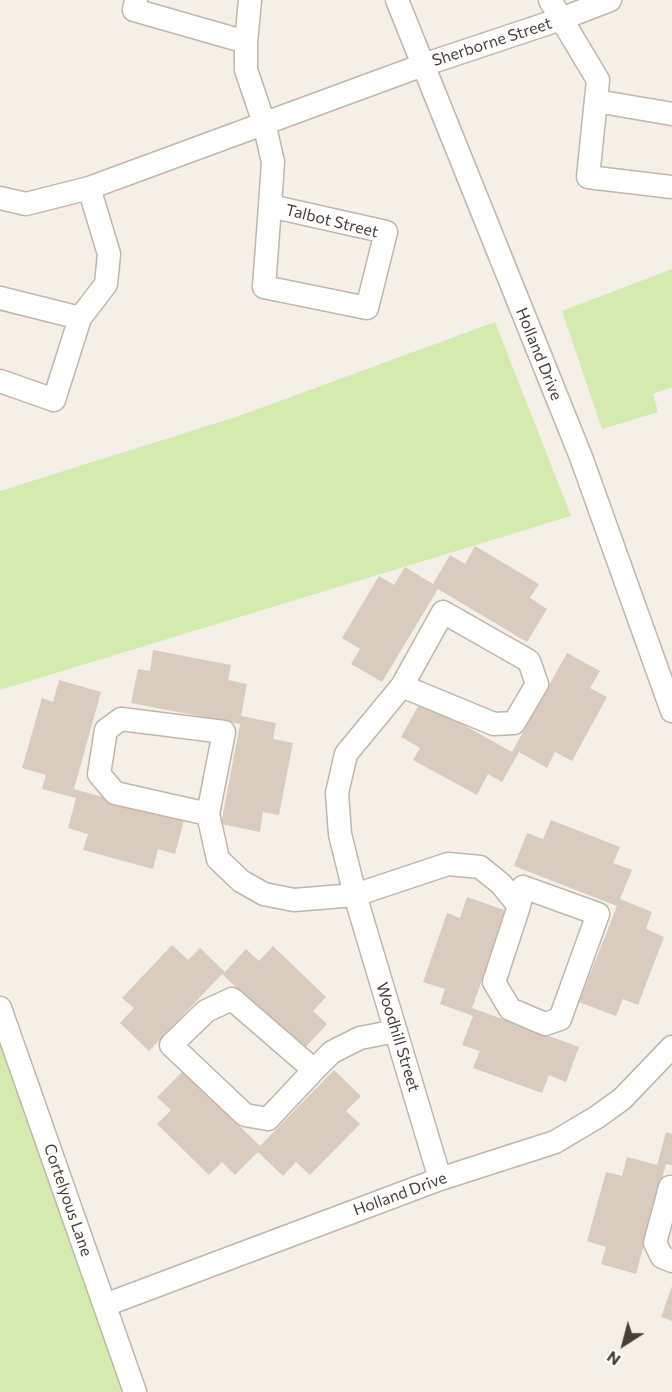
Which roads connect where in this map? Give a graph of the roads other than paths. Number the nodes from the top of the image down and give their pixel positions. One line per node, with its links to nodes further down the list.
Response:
1 (136, 0): 6 (street)
2 (250, 0): 6 (street, Talbot Street)
3 (397, 0): 7 (street, Holland Drive)
4 (610, 0): 5 (street, Sherborne Street)
5 (555, 10): 7 (street, Sherborne Street); 8 (street, Sherborne Street)
6 (246, 42): 10 (street, Talbot Street)
7 (423, 65): 10 (street); 19 (street, Holland Drive)
8 (596, 101): 9 (street); 12 (street, Sherborne Street)
9 (672, 114)
10 (264, 123): 11 (street); 14 (street, Talbot Street)
11 (89, 188): 13 (street); 16 (street)
12 (672, 188)
13 (0, 198)
14 (270, 206): 14 (street, Talbot Street)
15 (0, 298): 16 (street)
16 (80, 318): 17 (street)
17 (0, 381)
18 (402, 686): 18 (street, Woodhill Street); 21 (street, Woodhill Street)
19 (672, 711)
20 (208, 814): 20 (street); 21 (street)
21 (355, 895): 22 (street); 24 (street, Woodhill Street)
22 (519, 906): 22 (street)
23 (0, 1008): 30 (street, Cortelyous Lane)
24 (396, 1031): 26 (street); 27 (street, Woodhill Street)
25 (672, 1047): 27 (street, Holland Drive)
26 (315, 1070): 26 (street)
27 (440, 1179): 30 (street, Holland Drive)
28 (672, 1187): 29 (street)
29 (672, 1261)
30 (105, 1305): 31 (street, Cortelyous Lane)
31 (135, 1392)

